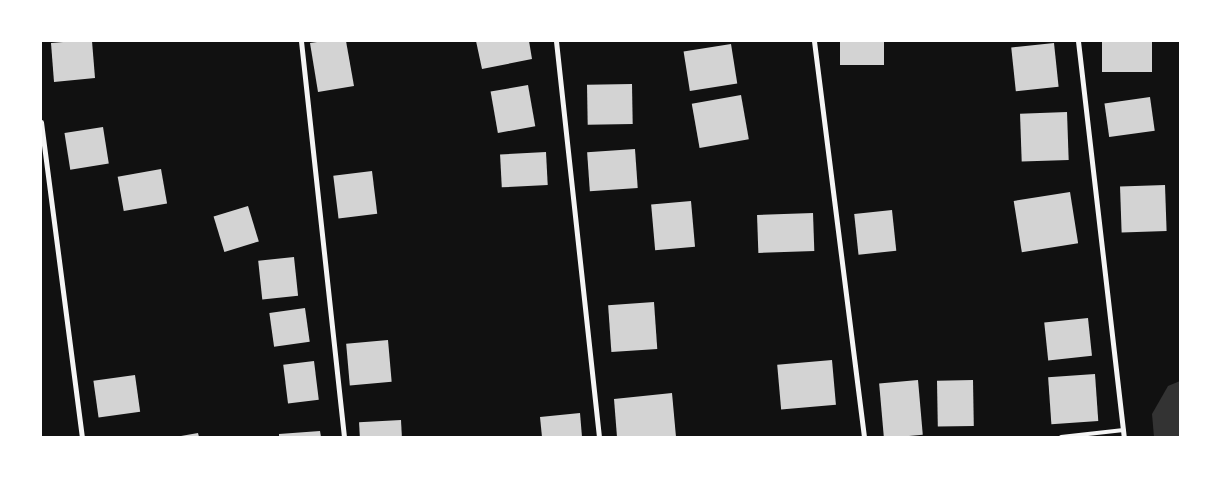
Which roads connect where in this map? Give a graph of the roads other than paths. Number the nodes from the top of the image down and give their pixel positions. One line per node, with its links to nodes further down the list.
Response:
1 (301, 41): 8 (street)
2 (556, 41): 9 (street)
3 (814, 41): 10 (street)
4 (1078, 41): 6 (street)
5 (41, 122): 7 (street)
6 (1124, 430): 11 (lane); 12 (street)
7 (82, 437)
8 (344, 437)
9 (600, 437)
10 (864, 437)
11 (1061, 437)
12 (1124, 437)

